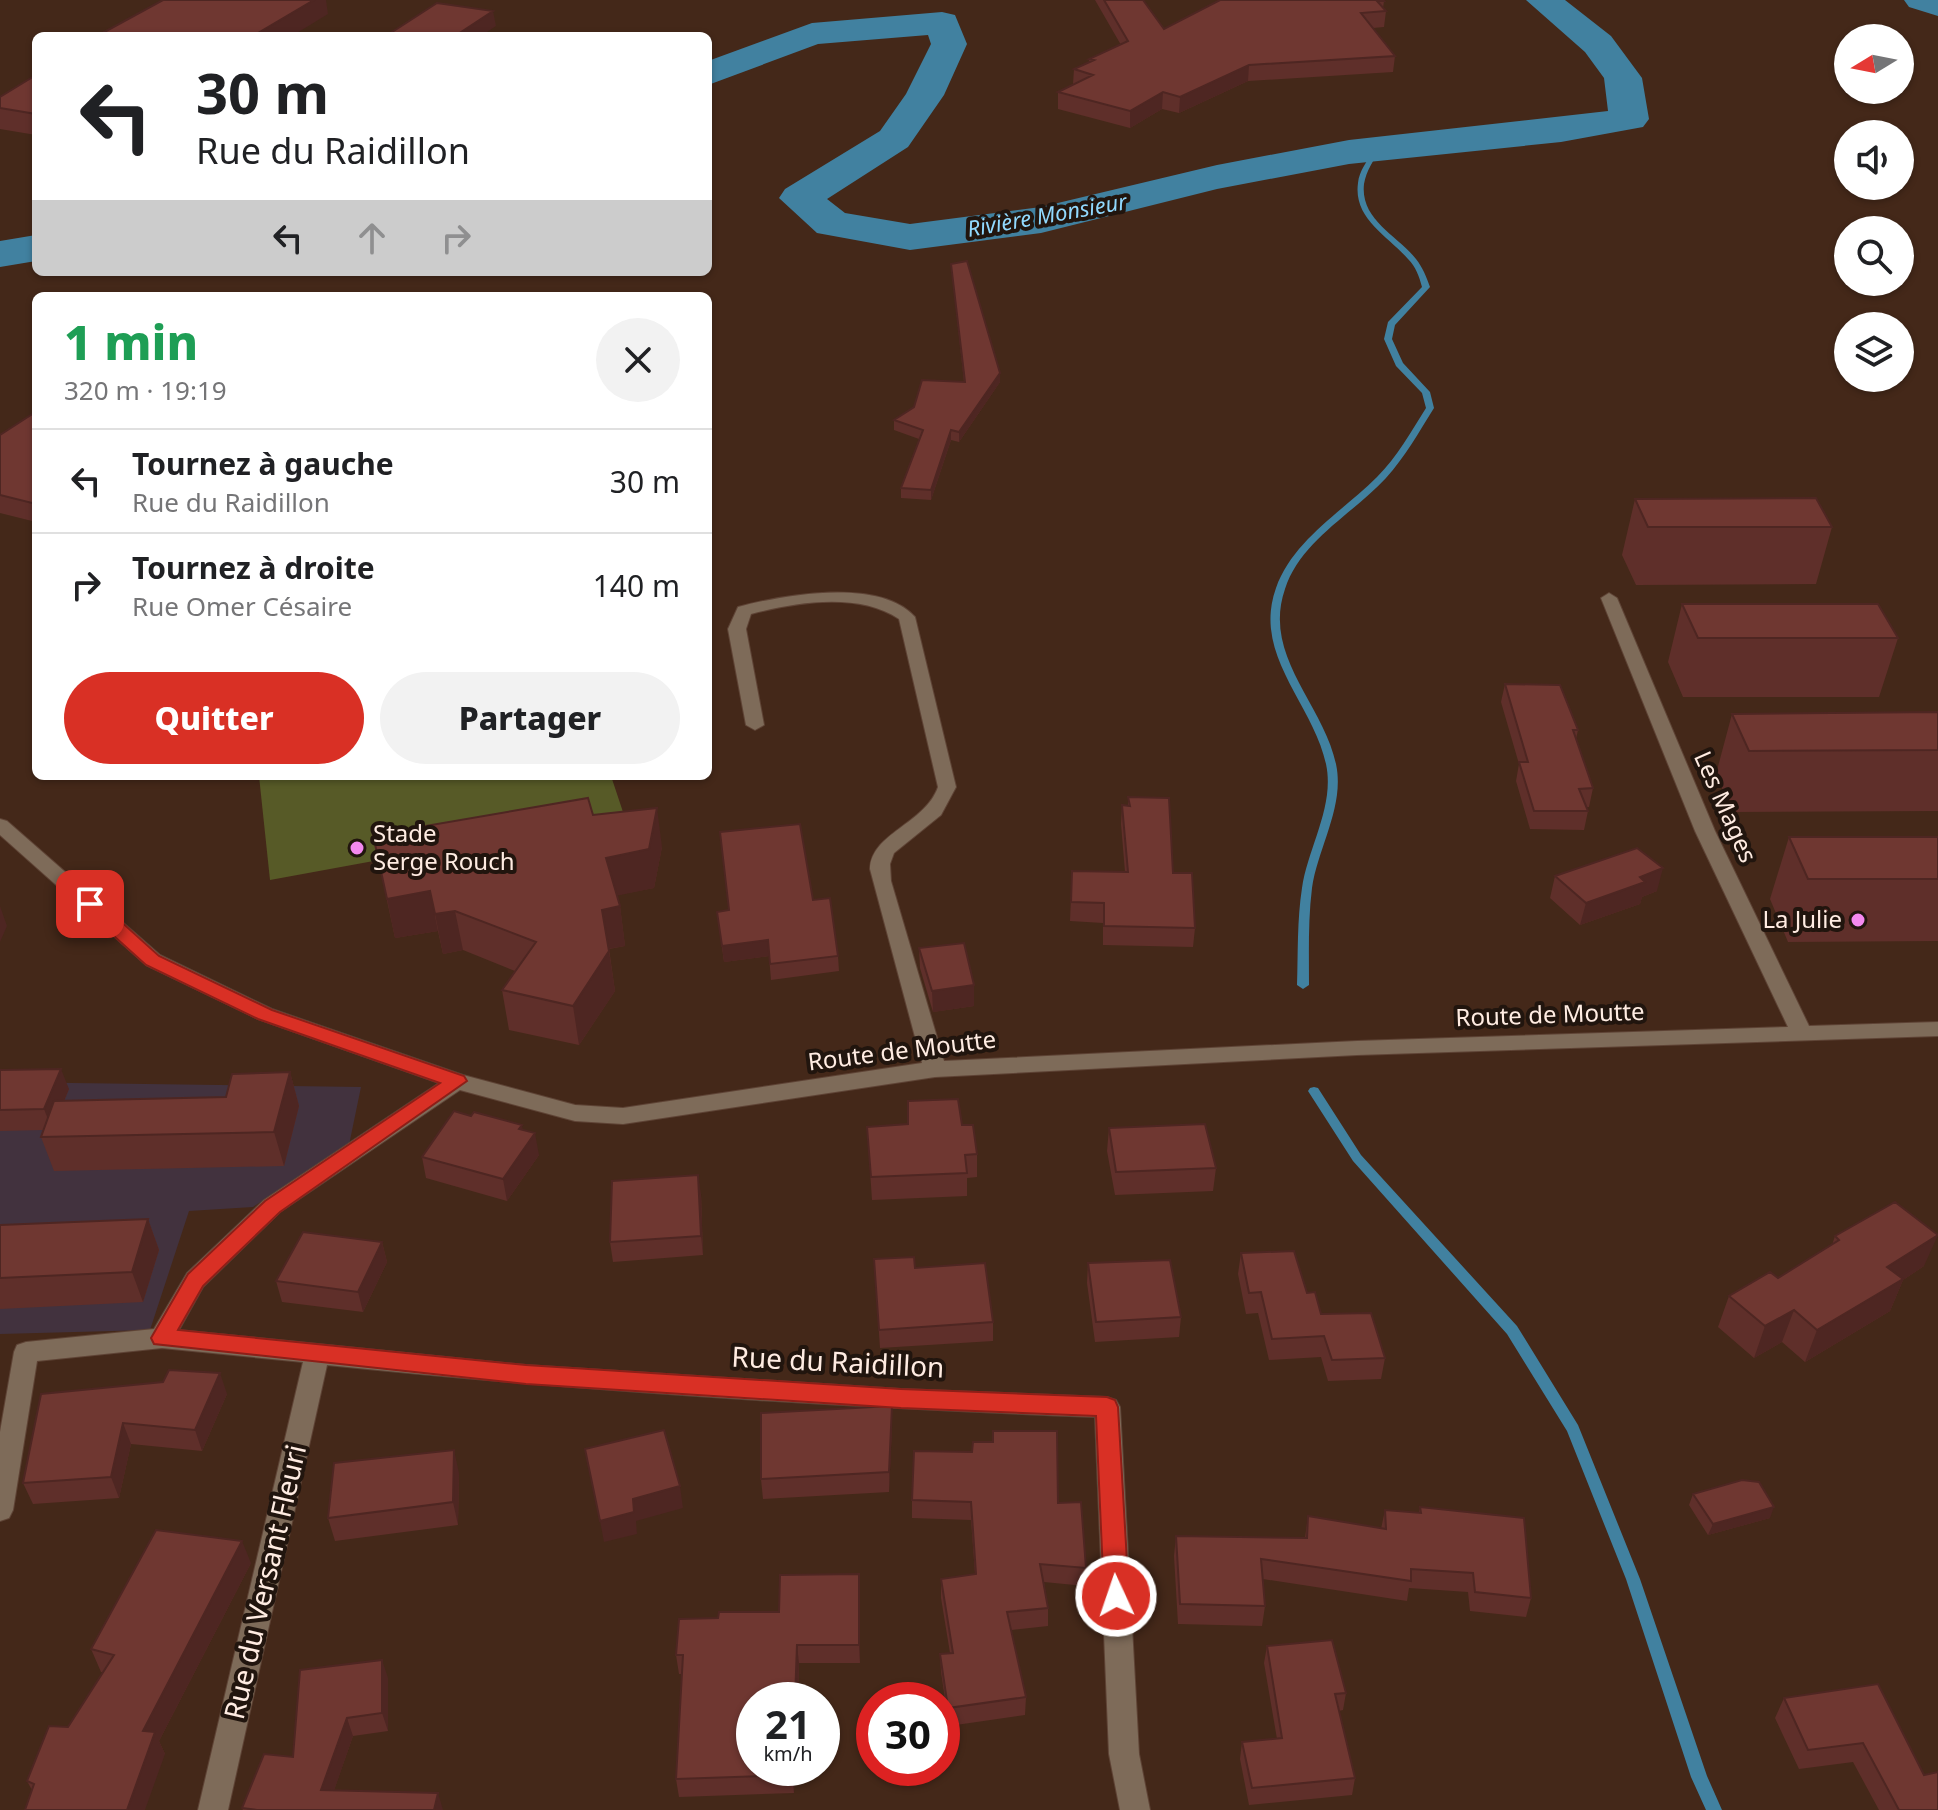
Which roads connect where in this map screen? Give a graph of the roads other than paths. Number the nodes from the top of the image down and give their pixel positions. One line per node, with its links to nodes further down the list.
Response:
1 (1609, 598): 4 (street, Les Mages)
2 (755, 725): 6 (street)
3 (0, 825): 7 (street, Route de Moutte)
4 (1802, 1033): 5 (street, Route de Moutte); 6 (street, Route de Moutte)
5 (1935, 1034)
6 (935, 1069): 7 (street, Route de Moutte)
7 (457, 1081): 8 (street)
8 (162, 1338): 9 (street, Rue du Raidillon); 10 (street, Rue du Raidillon)
9 (317, 1354): 11 (street, Rue du Versant Fleuri); 12 (street, Rue du Raidillon)
10 (0, 1510)
11 (213, 1810)
12 (1135, 1810)

